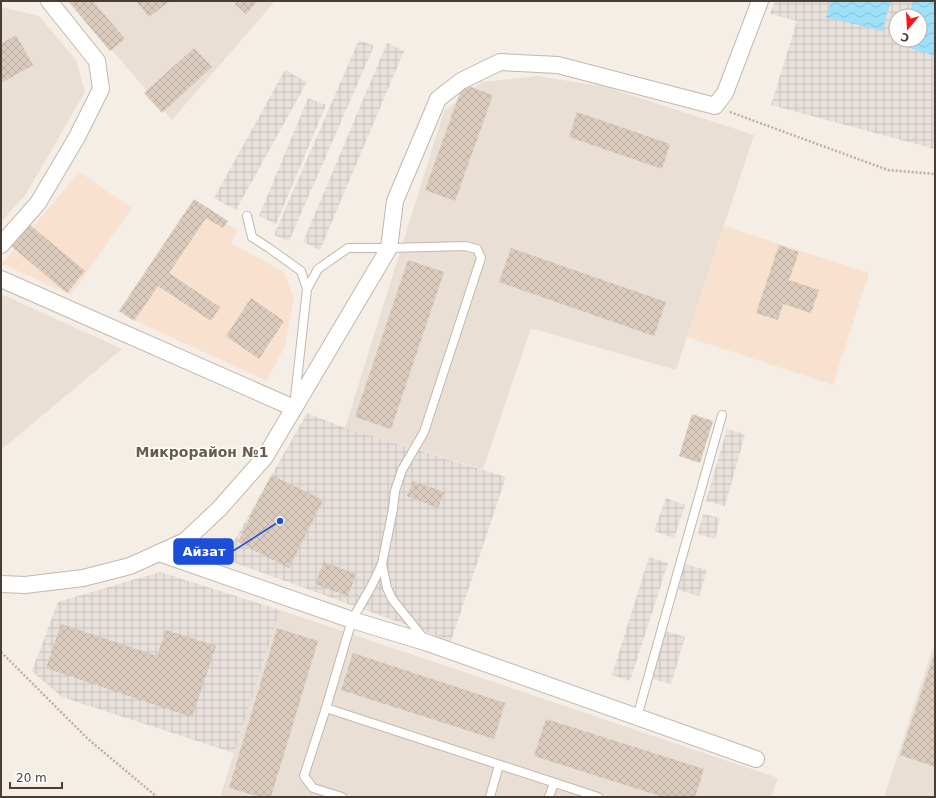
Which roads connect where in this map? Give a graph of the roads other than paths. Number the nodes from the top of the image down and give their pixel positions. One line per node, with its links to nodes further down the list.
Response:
1 (49, 1): 4 (street)
2 (760, 1): 5 (street)
3 (247, 216): 7 (lane)
4 (1, 245)
5 (389, 248): 7 (lane); 8 (street); 11 (lane)
6 (1, 279): 8 (street)
7 (307, 289): 8 (lane)
8 (294, 408): 10 (street)
9 (722, 415): 16 (lane)
10 (158, 553): 12 (street); 13 (street)
11 (382, 564): 13 (lane); 14 (lane)
12 (1, 584)
13 (352, 620): 14 (street); 15 (lane)
14 (428, 643): 16 (street)
15 (326, 708): 18 (lane); 20 (lane)
16 (636, 717): 17 (street)
17 (756, 759)
18 (499, 765): 19 (lane); 21 (lane)
19 (554, 782): 22 (lane); 23 (lane)
20 (342, 797)
21 (490, 797)
22 (549, 797)
23 (598, 797)

